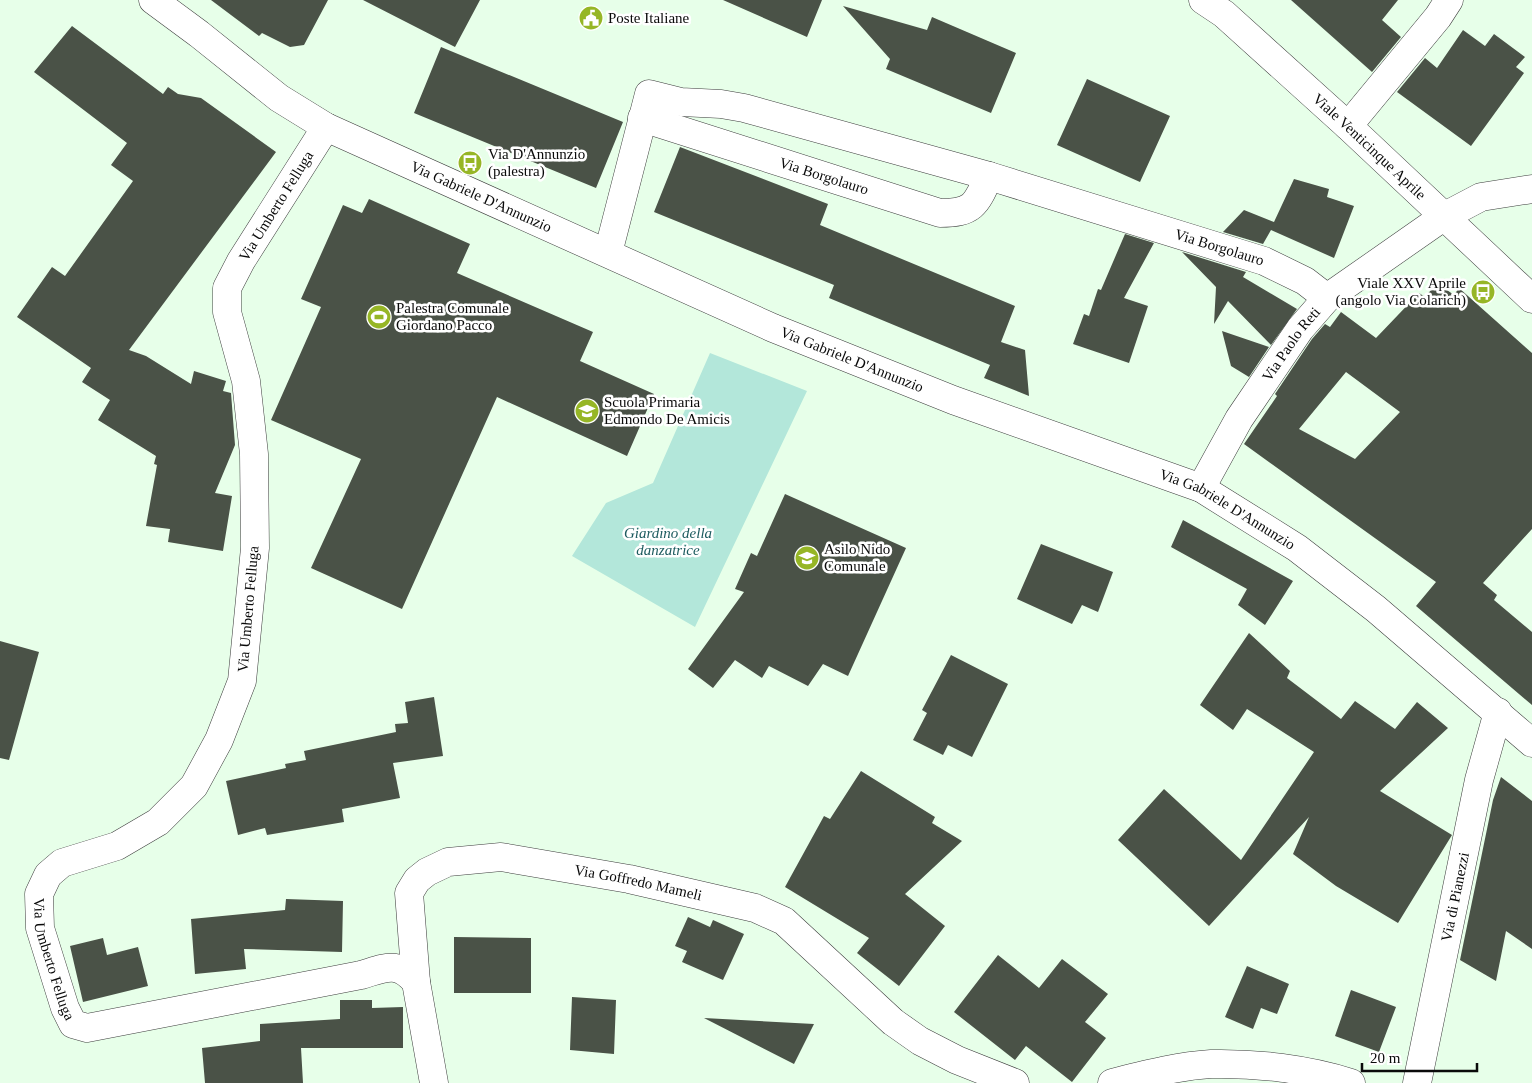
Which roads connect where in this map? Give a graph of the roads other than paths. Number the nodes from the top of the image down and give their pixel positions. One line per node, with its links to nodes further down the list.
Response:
1 (153, 0): 6 (street, Via Gabriele D'Annunzio)
2 (1203, 0): 5 (street, Viale Venticinque Aprile)
3 (1449, 0): 5 (street)
4 (642, 118): 7 (street, Via Borgolauro); 7 (street, Via Borgolauro); 10 (street, Via Borgolauro)
5 (1348, 126): 9 (street, Viale Venticinque Aprile)
6 (326, 127): 10 (street, Via Gabriele D'Annunzio); 16 (street, Via Umberto Felluga)
7 (989, 176): 11 (street, Via Borgolauro)
8 (1532, 189): 9 (street, Via Paolo Reti)
9 (1443, 217): 11 (street, Via Paolo Reti); 12 (street, Viale Venticinque Aprile)
10 (608, 253): 13 (street, Via Gabriele D'Annunzio)
11 (1327, 298): 13 (street, Via Paolo Reti)
12 (1532, 299)
13 (1200, 488): 14 (street, Via Gabriele D'Annunzio)
14 (1498, 712): 15 (street, Via Gabriele D'Annunzio); 21 (street, Via di Pianezzi)
15 (1532, 743)
16 (416, 982): 17 (street, Via Goffredo Mameli); 18 (street, Via Goffredo Mameli)
17 (434, 1083)
18 (1015, 1083)
19 (1112, 1083): 20 (street)
20 (1351, 1083)
21 (1417, 1083)

